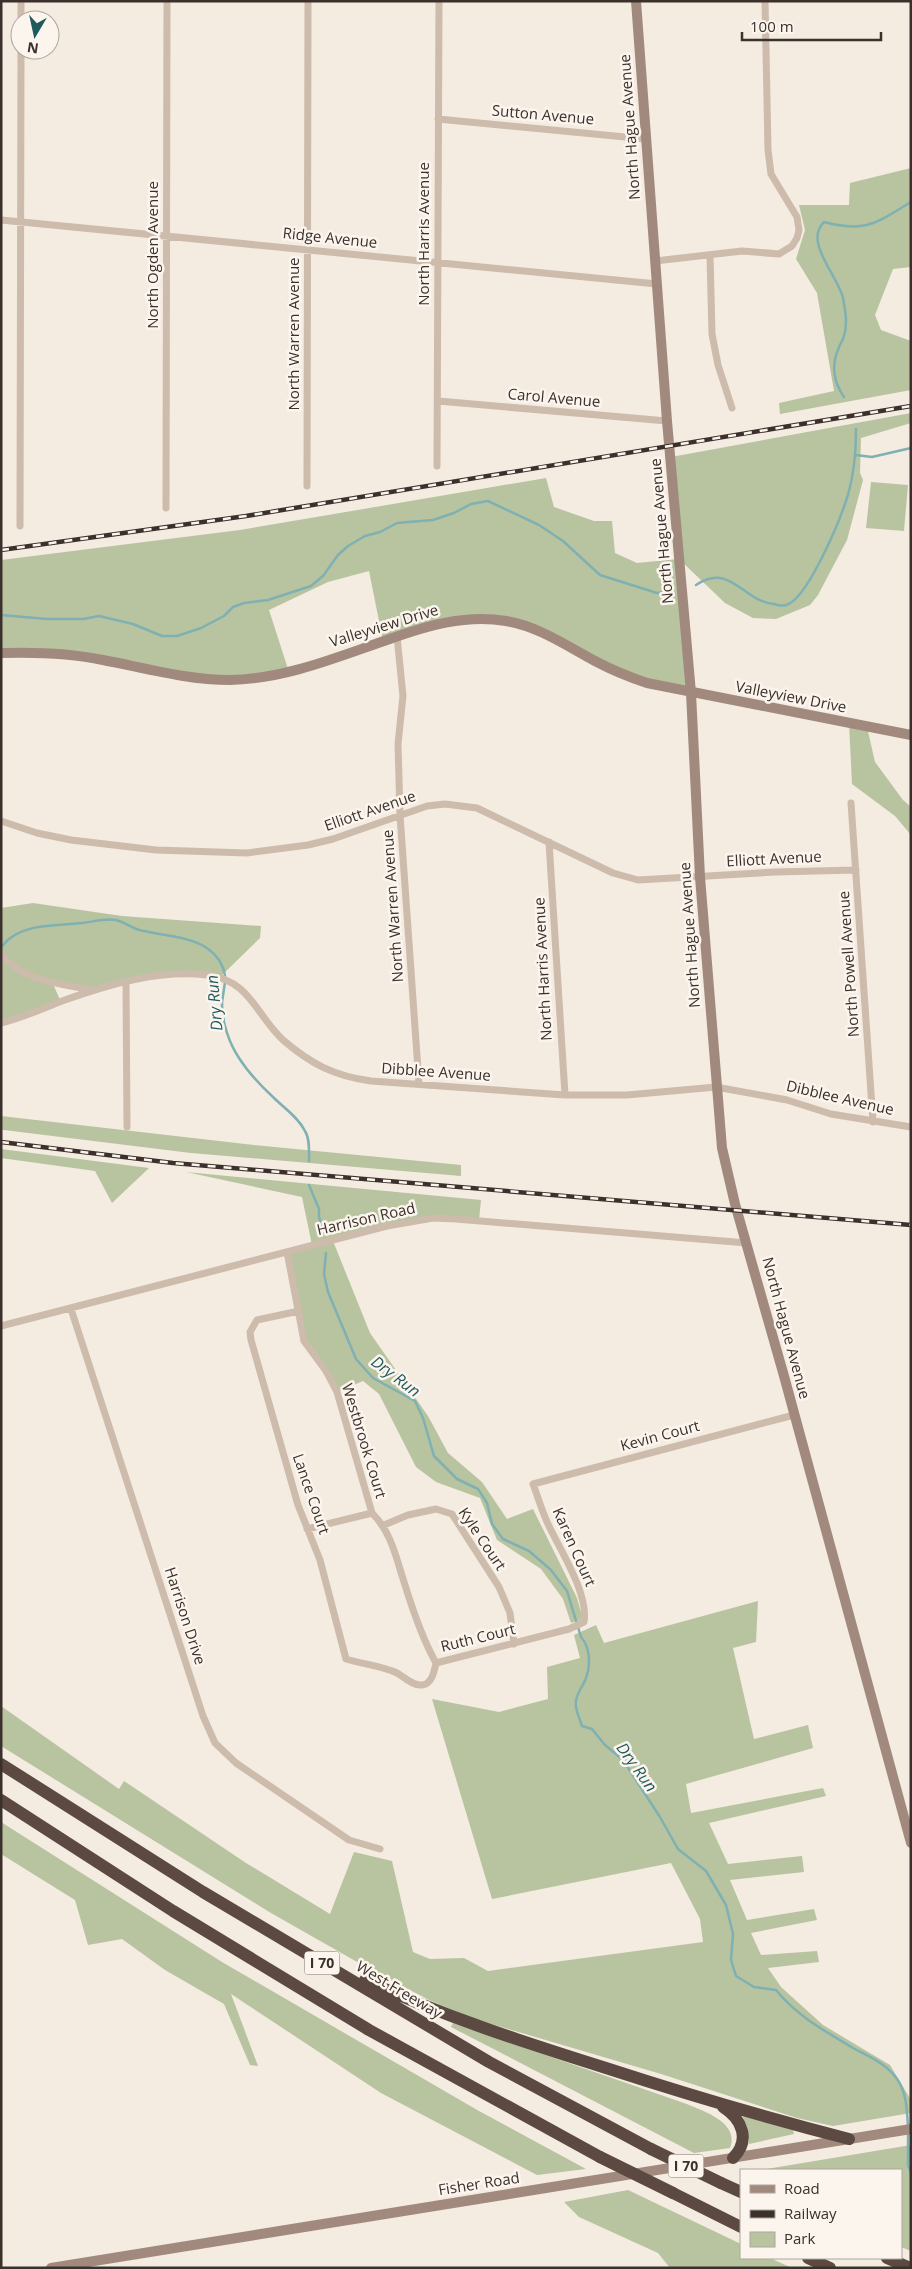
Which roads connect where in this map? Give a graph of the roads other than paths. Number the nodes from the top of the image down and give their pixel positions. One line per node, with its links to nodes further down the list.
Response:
1 (167, 1): 11 (street, North Ogden Avenue)
2 (308, 1): 12 (street, North Warren Avenue)
3 (439, 1): 7 (street, North Harris Avenue)
4 (636, 1): 8 (main road, North Hague Avenue)
5 (765, 1): 13 (street)
6 (21, 60): 10 (street)
7 (438, 119): 8 (street, Sutton Avenue); 15 (street, North Harris Avenue)
8 (646, 139): 14 (main road, North Hague Avenue)
9 (1, 220): 10 (street, Ridge Avenue)
10 (20, 222): 11 (street, Ridge Avenue); 23 (street)
11 (166, 236): 12 (street, Ridge Avenue); 22 (street, North Ogden Avenue)
12 (308, 250): 15 (street, Ridge Avenue); 21 (street, North Warren Avenue)
13 (710, 254): 14 (street); 18 (street)
14 (655, 261): 16 (main road, North Hague Avenue)
15 (438, 262): 16 (street, Ridge Avenue); 17 (street, North Harris Avenue)
16 (657, 284): 19 (main road, North Hague Avenue)
17 (438, 401): 19 (street, Carol Avenue); 20 (street, North Harris Avenue)
18 (732, 408)
19 (667, 421): 26 (main road, North Hague Avenue)
20 (437, 466)
21 (307, 486)
22 (166, 508)
23 (20, 526)
24 (397, 636): 25 (main road, Valleyview Drive); 26 (main road, Valleyview Drive); 29 (street, North Warren Avenue)
25 (1, 653)
26 (691, 693): 27 (main road, Valleyview Drive); 33 (main road, North Hague Avenue)
27 (911, 735)
28 (851, 803): 32 (street, North Powell Avenue)
29 (400, 815): 30 (street, Elliott Avenue); 31 (street, Elliott Avenue); 38 (street, North Warren Avenue)
30 (1, 821)
31 (549, 842): 33 (street, Elliott Avenue); 40 (street, North Harris Avenue)
32 (856, 870): 33 (street, Elliott Avenue); 41 (street, North Powell Avenue)
33 (700, 877): 39 (main road, North Hague Avenue)
34 (1, 956): 36 (street)
35 (126, 982): 36 (street, Dibblee Avenue); 38 (street, Dibblee Avenue); 42 (street)
36 (92, 990): 37 (street, Dibblee Avenue)
37 (1, 1023)
38 (419, 1084): 40 (street, Dibblee Avenue)
39 (716, 1087): 40 (street, Dibblee Avenue); 41 (street, Dibblee Avenue); 44 (main road, North Hague Avenue)
40 (565, 1095)
41 (873, 1122): 43 (street, Dibblee Avenue)
42 (127, 1127)
43 (911, 1127)
44 (747, 1243): 45 (street, Harrison Road); 49 (main road, North Hague Avenue)
45 (287, 1252): 46 (street, Harrison Road); 47 (street, Westbrook Court)
46 (71, 1309): 48 (street, Harrison Road); 61 (street, Harrison Drive)
47 (299, 1311): 51 (street, Westbrook Court); 53 (street, Lance Court)
48 (1, 1326)
49 (794, 1415): 50 (street, Kevin Court); 60 (main road, North Hague Avenue)
50 (533, 1484): 54 (street, Karen Court)
51 (372, 1512): 52 (street, Westbrook Court); 53 (street)
52 (384, 1525): 55 (street, Kyle Court); 56 (street, Westbrook Court)
53 (307, 1529): 57 (street, Lance Court)
54 (584, 1622): 55 (street, Ruth Court)
55 (514, 1644): 56 (street, Ruth Court)
56 (436, 1663): 57 (street, Ruth Court)
57 (365, 1664)
58 (1, 1764): 62 (highway, West Freeway / I 70)
59 (1, 1800): 68 (highway, I 70, bridge)
60 (911, 1843)
61 (380, 1849)
62 (260, 1926): 63 (highway); 67 (highway, West Freeway / I 70, bridge)
63 (716, 2103): 65 (highway); 66 (highway)
64 (911, 2129): 65 (main road, Fisher Road)
65 (849, 2138): 66 (main road, Fisher Road)
66 (733, 2158): 71 (main road, Fisher Road)
67 (740, 2192)
68 (740, 2226)
69 (810, 2259): 72 (highway)
70 (889, 2259): 73 (highway)
71 (52, 2268)
72 (830, 2268)
73 (910, 2268)

